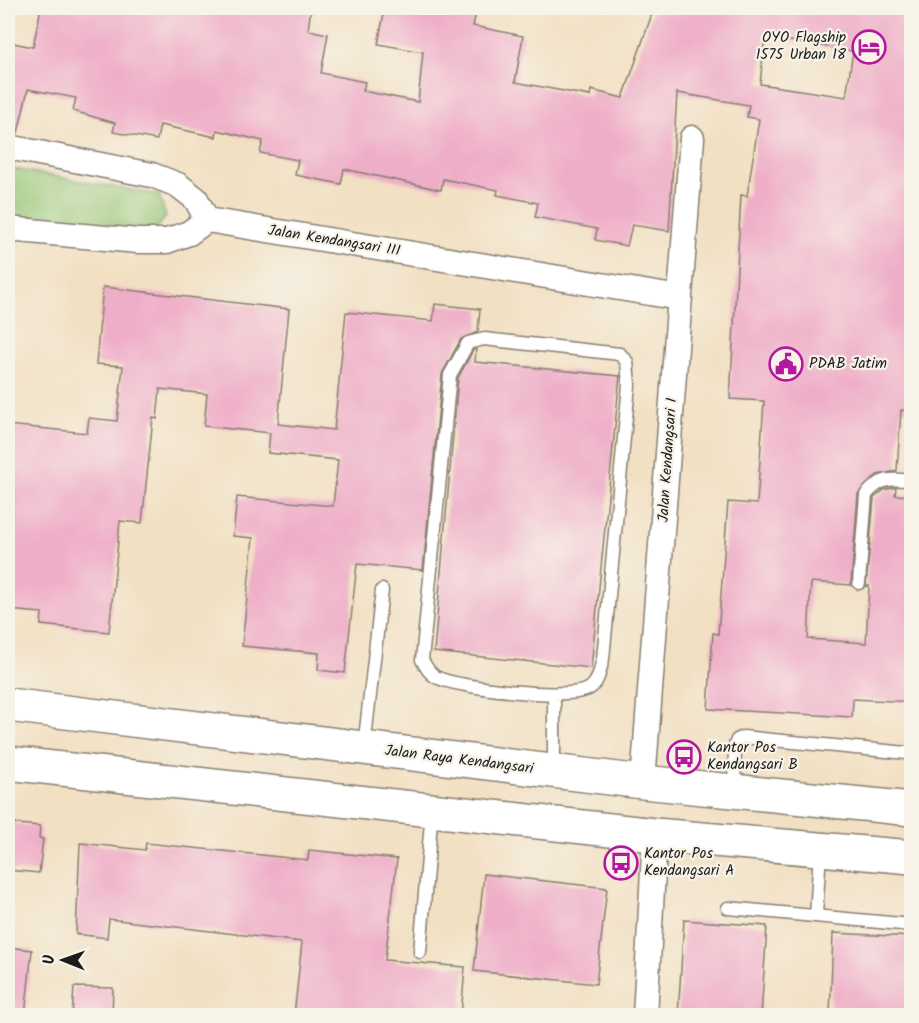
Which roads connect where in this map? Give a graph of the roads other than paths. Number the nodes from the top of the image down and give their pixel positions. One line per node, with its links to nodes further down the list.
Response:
1 (692, 138): 5 (street, Jalan Kendangsari I)
2 (8, 147): 3 (street)
3 (207, 220): 4 (street); 5 (street, Jalan Kendangsari III)
4 (8, 229)
5 (680, 298): 15 (street, Jalan Kendangsari I)
6 (912, 481): 7 (lane)
7 (859, 583)
8 (382, 590): 11 (lane)
9 (554, 695): 9 (lane); 14 (lane)
10 (8, 705): 11 (main road, Jalan Raya Kendangsari)
11 (364, 748): 14 (main road, Jalan Raya Kendangsari)
12 (907, 753): 16 (lane)
13 (8, 763): 18 (main road)
14 (554, 771): 15 (main road, Jalan Raya Kendangsari)
15 (643, 782): 16 (main road, Jalan Raya Kendangsari)
16 (734, 791): 17 (main road, Jalan Raya Kendangsari)
17 (912, 809)
18 (432, 810): 19 (main road); 25 (lane)
19 (655, 835): 20 (main road); 26 (street)
20 (820, 849): 21 (main road); 23 (lane)
21 (912, 857)
22 (728, 908): 23 (lane)
23 (816, 916): 24 (lane)
24 (912, 925)
25 (420, 952)
26 (645, 1016)

